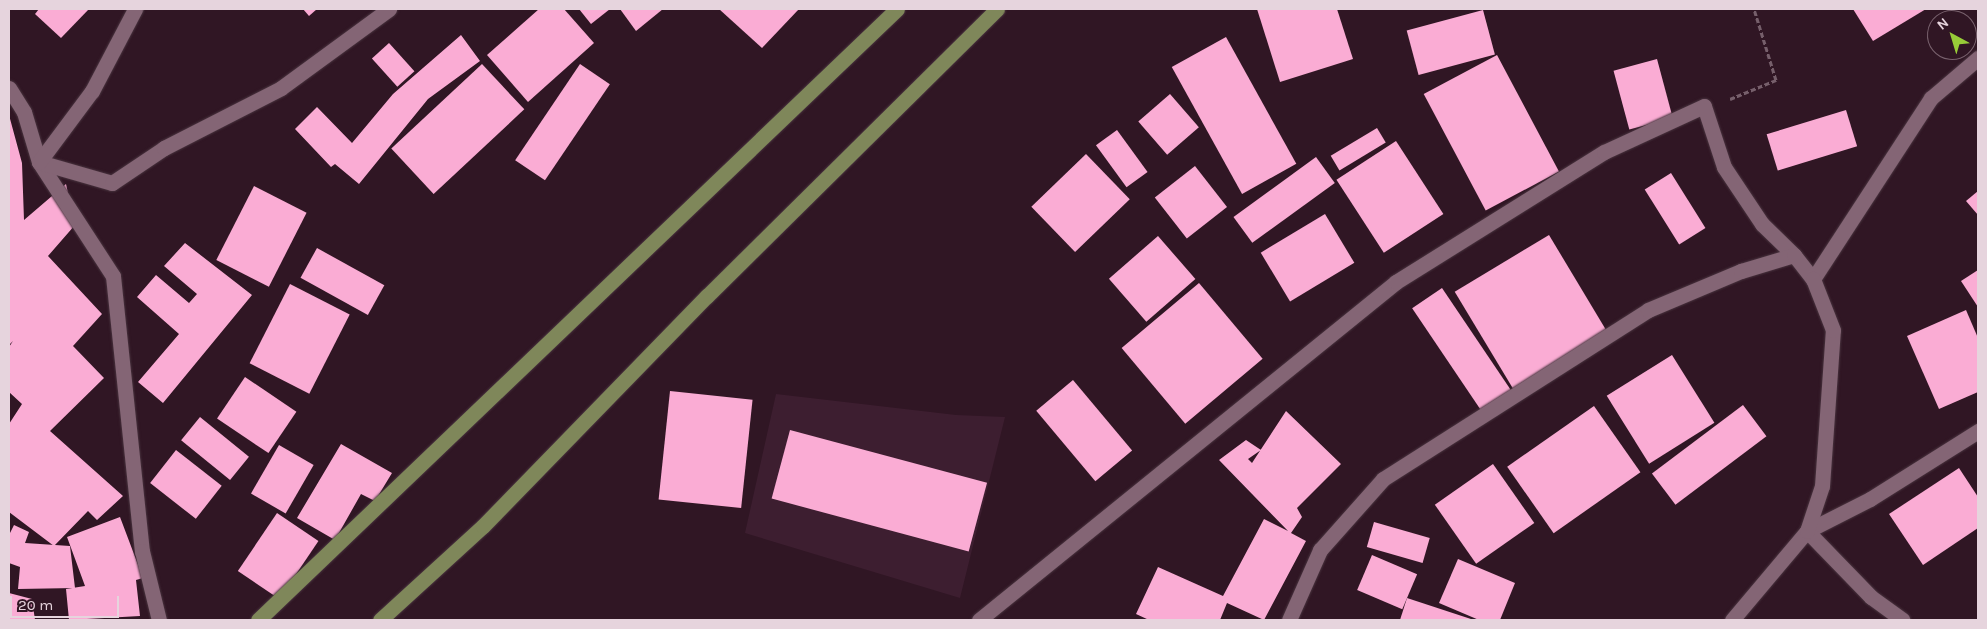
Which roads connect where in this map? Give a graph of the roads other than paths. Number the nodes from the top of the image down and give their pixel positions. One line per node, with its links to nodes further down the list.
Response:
1 (135, 9): 7 (street)
2 (389, 9): 7 (street)
3 (897, 9): 13 (main road)
4 (997, 9): 14 (main road)
5 (1978, 58): 9 (street)
6 (9, 88): 7 (street)
7 (39, 162): 12 (street)
8 (1794, 255): 9 (street); 15 (street); 16 (street)
9 (1813, 279): 11 (street)
10 (1978, 431): 11 (street)
11 (1807, 531): 17 (street); 18 (street)
12 (159, 620)
13 (258, 620)
14 (380, 620)
15 (979, 620)
16 (1289, 620)
17 (1732, 620)
18 (1903, 620)

